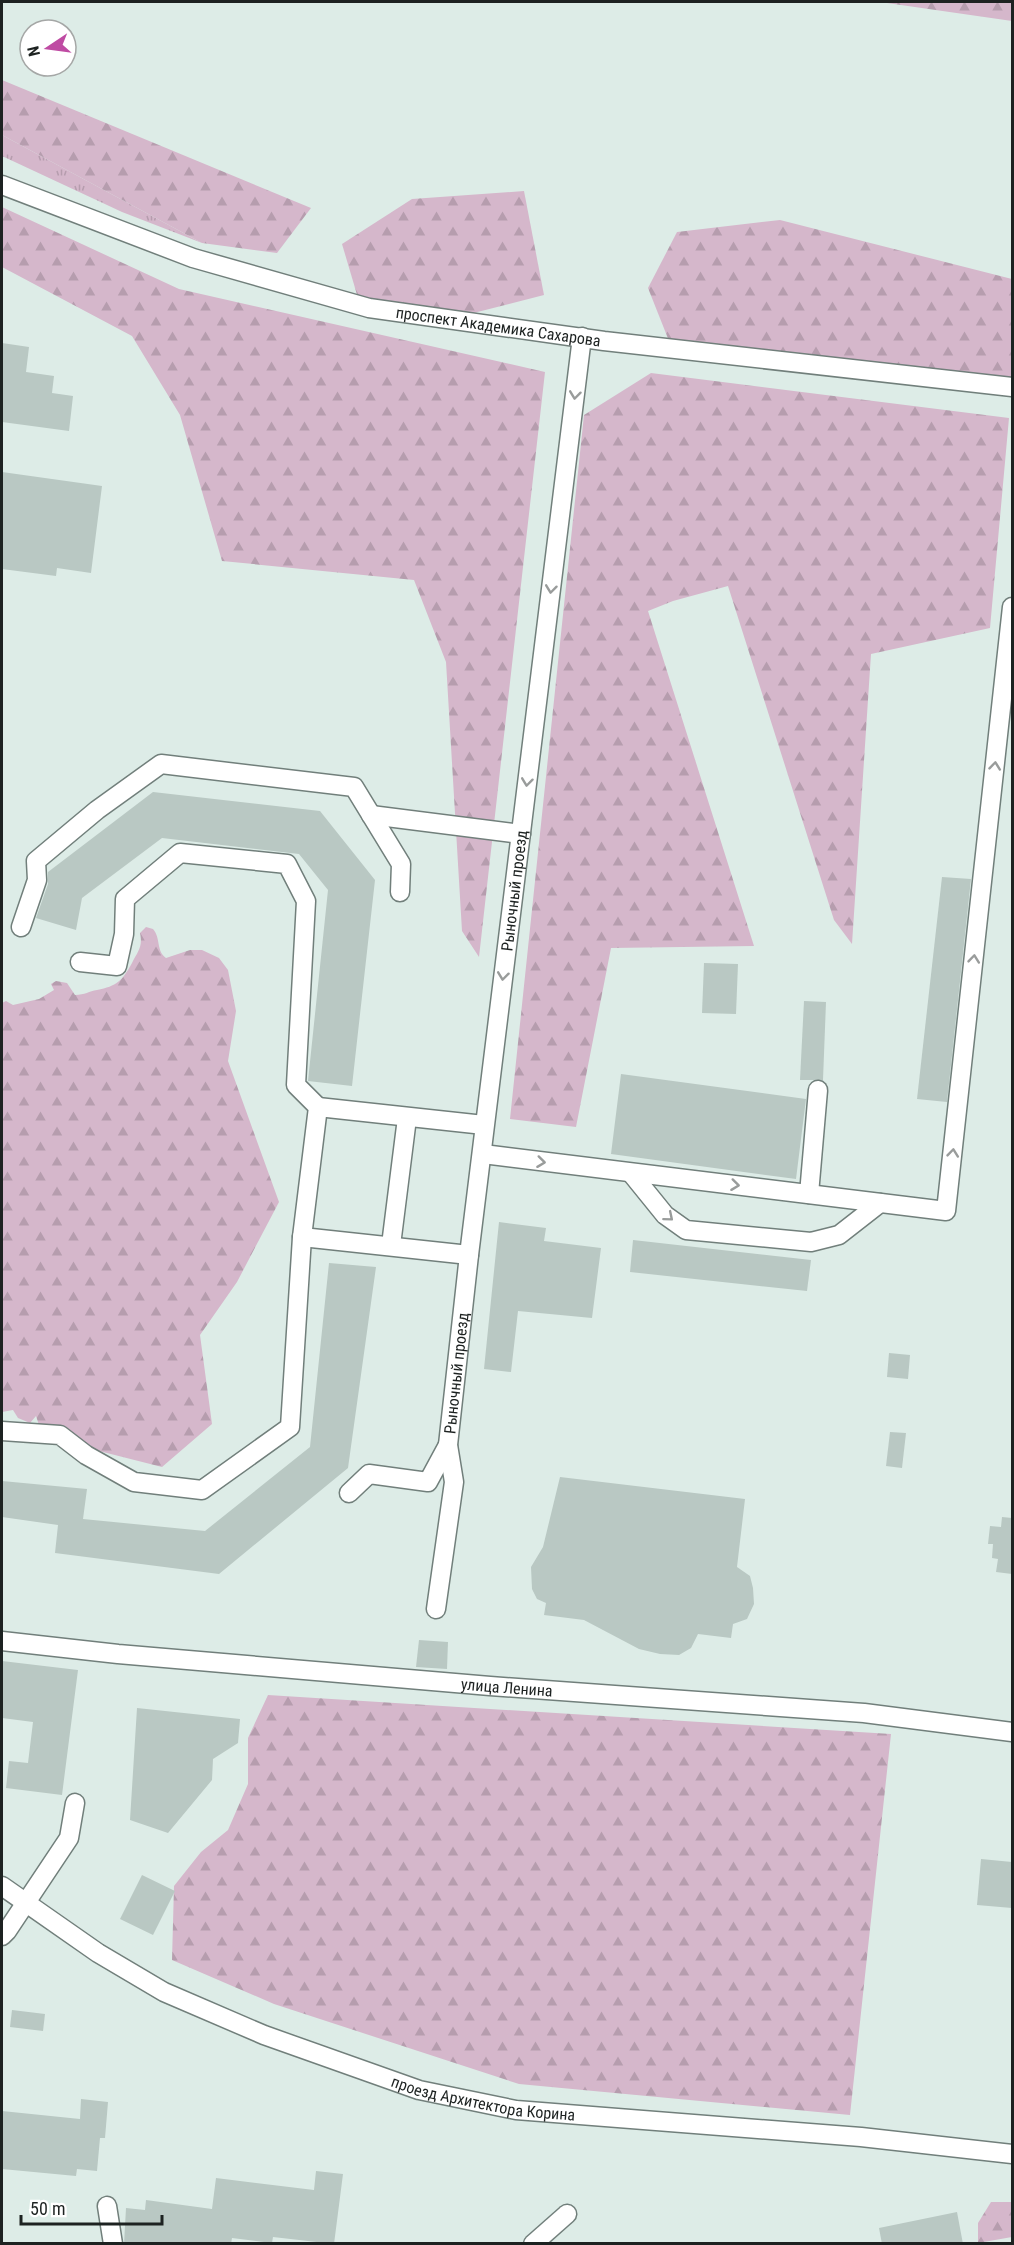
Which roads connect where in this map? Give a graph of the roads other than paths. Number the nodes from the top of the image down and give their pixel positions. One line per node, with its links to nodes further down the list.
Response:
1 (2, 185): 2 (street, проспект Академика Сахарова)
2 (582, 337): 3 (street, проспект Академика Сахарова); 6 (street, Рыночный проезд, one-way to 6)
3 (1012, 387)
4 (1012, 607): 17 (street, one-way to 4)
5 (371, 815): 6 (street); 7 (street); 8 (street)
6 (521, 834): 13 (street, Рыночный проезд, one-way to 13)
7 (400, 892)
8 (21, 927)
9 (80, 962): 11 (street)
10 (818, 1090): 16 (street)
11 (318, 1107): 12 (street); 18 (street)
12 (407, 1118): 13 (street); 19 (street)
13 (484, 1125): 14 (street, Рыночный проезд)
14 (483, 1154): 15 (street, one-way to 15); 20 (street, Рыночный проезд)
15 (631, 1173): 16 (street, one-way to 16); 17 (street, one-way to 17)
16 (809, 1194): 17 (street)
17 (880, 1203)
18 (302, 1237): 19 (street); 21 (street)
19 (391, 1245): 20 (street)
20 (469, 1255): 22 (street, Рыночный проезд)
21 (2, 1431)
22 (448, 1445): 23 (street); 24 (street)
23 (349, 1492)
24 (436, 1609)
25 (2, 1641): 26 (street, улица Ленина)
26 (1012, 1732)
27 (75, 1803): 29 (street)
28 (2, 1886): 29 (street, проезд Архитектора Корина)
29 (25, 1905): 30 (street); 31 (street, проезд Архитектора Корина)
30 (2, 1936)
31 (1012, 2154)
32 (107, 2206): 34 (street)
33 (567, 2214): 35 (street)
34 (113, 2244)
35 (533, 2244)

